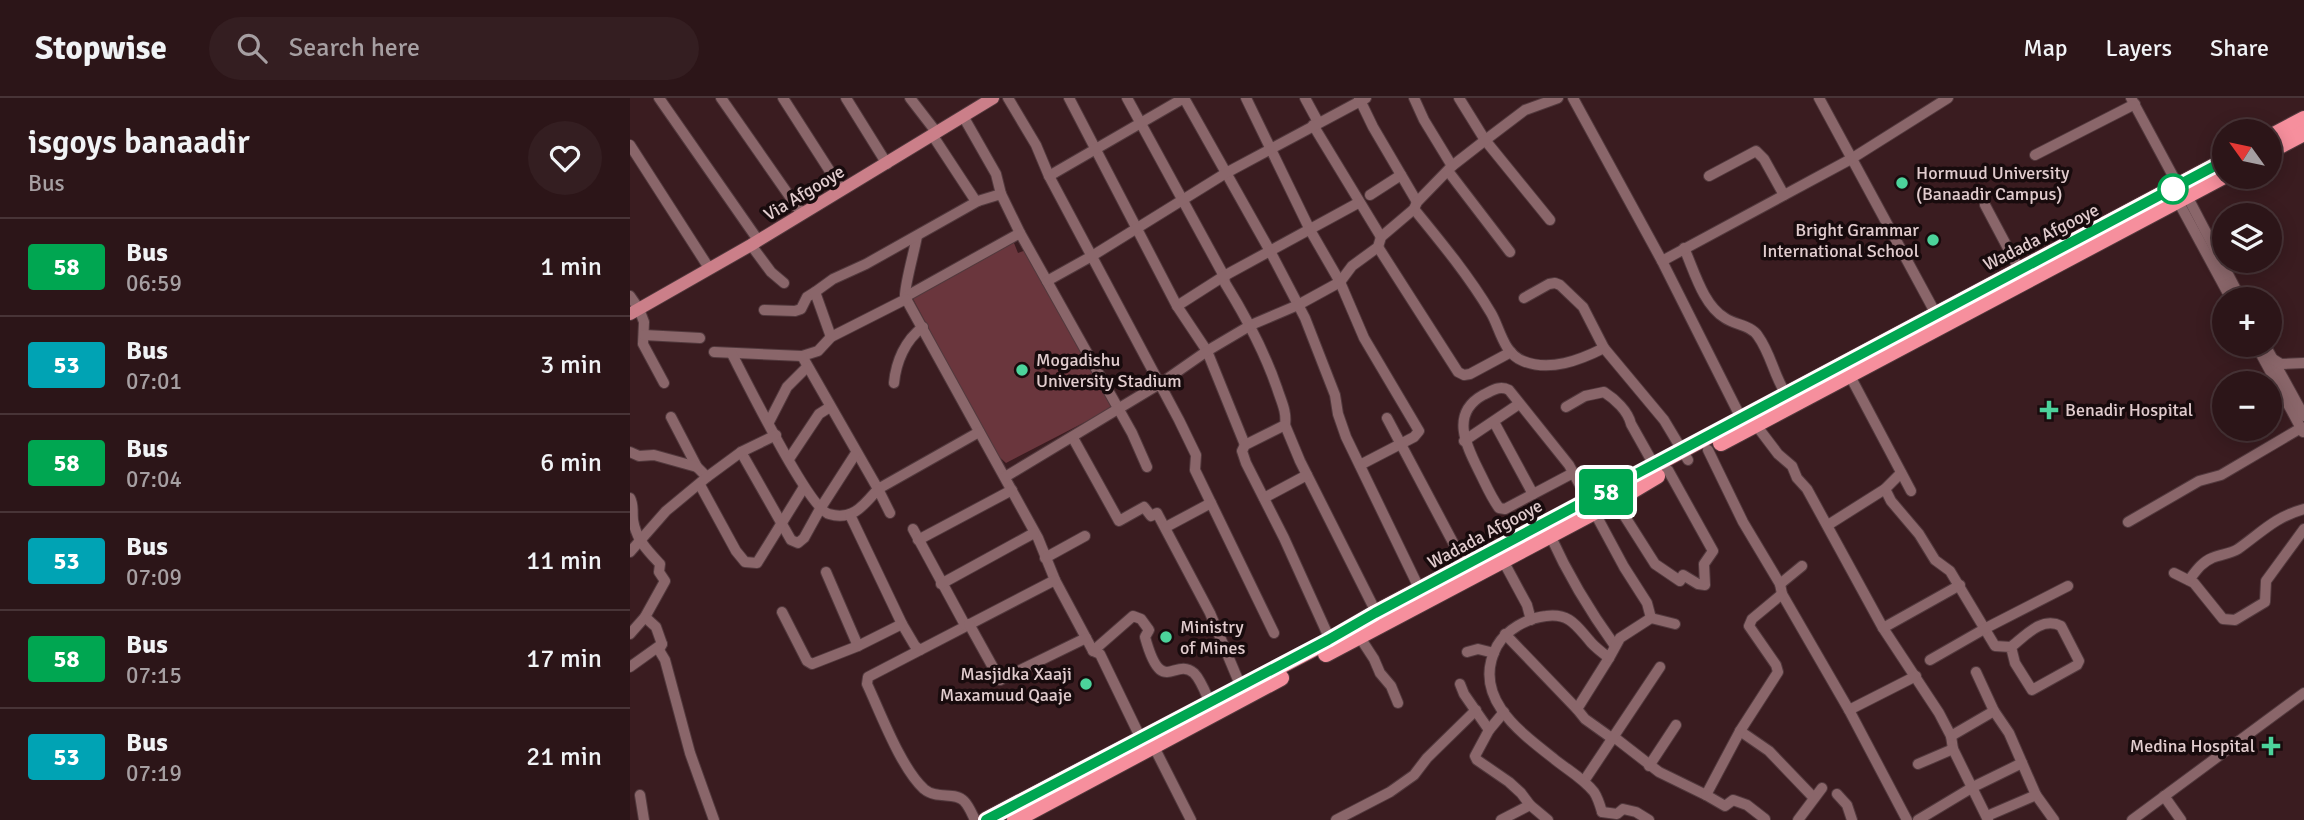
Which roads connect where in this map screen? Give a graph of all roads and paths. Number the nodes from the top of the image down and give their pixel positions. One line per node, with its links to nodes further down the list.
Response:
1 (659, 98): 62 (street)
2 (720, 98): 55 (street)
3 (783, 98): 46 (street)
4 (846, 98): 37 (street)
5 (910, 98): 29 (street)
6 (993, 98): 23 (main road, Via Afgooye)
7 (1008, 98): 42 (street)
8 (1069, 98): 33 (street)
9 (1127, 98): 25 (street)
10 (1184, 98): 25 (street); 40 (street)
11 (1246, 98): 34 (street)
12 (1305, 98): 26 (street)
13 (1414, 98): 39 (street)
14 (1459, 98): 30 (street)
15 (1521, 98): 22 (street)
16 (1558, 98): 22 (street)
17 (1573, 98): 68 (street)
18 (1819, 98): 36 (street)
19 (1948, 98): 36 (street)
20 (1362, 99): 26 (street); 41 (street)
21 (2133, 101): 35 (street); 45 (street)
22 (1525, 110): 30 (street)
23 (962, 117): 29 (main road, Via Afgooye); 47 (street)
24 (2304, 119): 27 (highway)
25 (1140, 123): 33 (street); 51 (street)
26 (1316, 124): 34 (street); 52 (street)
27 (2282, 131)
28 (2304, 133): 32 (highway)
29 (935, 134): 37 (main road, Via Afgooye); 50 (street)
30 (1485, 140): 39 (street); 56 (street)
31 (630, 145): 69 (street)
32 (2282, 145)
33 (1095, 148): 42 (street); 57 (street)
34 (1271, 151): 40 (street); 58 (street)
35 (2035, 155)
36 (1852, 159): 49 (street); 85 (street)
37 (887, 164): 46 (main road, Via Afgooye)
38 (2212, 168): 45 (highway, Wadada Afgooye)
39 (1450, 169): 54 (street); 66 (street)
40 (1226, 173): 51 (street); 65 (street)
41 (1401, 175): 48 (street); 54 (street)
42 (1049, 176): 67 (street)
43 (1709, 176): 49 (street)
44 (2212, 179): 45 (highway, Wadada Afgooye)
45 (2178, 189): 63 (highway, Wadada Afgooye); 75 (street); 76 (street)
46 (842, 190): 55 (main road, Via Afgooye)
47 (1001, 194): 50 (street); 59 (street)
48 (1370, 195)
49 (1784, 195): 64 (street)
50 (978, 201): 60 (street)
51 (1183, 201): 57 (street); 71 (street)
52 (1359, 203): 58 (street); 61 (street)
53 (1985, 205): 70 (street)
54 (1416, 206): 61 (street); 94 (street)
55 (802, 215): 62 (main road, Via Afgooye)
56 (1550, 220)
57 (1136, 229): 67 (street); 82 (street)
58 (1310, 230): 65 (street); 73 (street)
59 (1020, 233): 72 (street); 79 (street)
60 (917, 236): 77 (street); 79 (street)
61 (1380, 242): 73 (street); 94 (street)
62 (754, 243): 69 (main road, Via Afgooye); 74 (street)
63 (2084, 244): 70 (highway, Wadada Afgooye); 101 (highway, Wadada Afgooye)
64 (1684, 248): 68 (street); 105 (street)
65 (1270, 251): 71 (street); 81 (street)
66 (1510, 252)
67 (1092, 256): 72 (street); 104 (street)
68 (1662, 261): 114 (street)
69 (709, 268): 84 (main road, Via Afgooye)
70 (2019, 269): 85 (highway, Wadada Afgooye)
71 (1224, 276): 82 (street); 86 (street)
72 (1047, 281): 109 (street)
73 (1339, 282): 81 (street); 121 (street)
74 (784, 283)
75 (2225, 287)
76 (2234, 287)
77 (816, 292): 83 (street); 89 (street)
78 (630, 296): 84 (street)
79 (906, 298): 87 (street); 89 (street)
80 (1524, 298): 91 (street)
81 (1298, 305): 86 (street); 129 (street)
82 (1177, 306): 92 (street)
83 (764, 310)
84 (634, 312): 88 (street)
85 (1936, 314): 105 (highway, Wadada Afgooye)
86 (1251, 325): 92 (street); 115 (street)
87 (923, 327): 103 (street); 117 (street)
88 (644, 335): 90 (street); 102 (street)
89 (831, 337): 96 (street)
90 (700, 338)
91 (1605, 348): 94 (street); 127 (street)
92 (1207, 351): 104 (street); 122 (street)
93 (714, 352): 95 (street)
94 (1511, 352)
95 (732, 354): 96 (street); 112 (street)
96 (802, 356): 100 (street)
97 (2263, 357): 116 (street)
98 (2271, 357): 99 (street); 116 (street)
99 (2304, 363)
100 (807, 366): 107 (street); 112 (street)
101 (1849, 374): 114 (highway, Wadada Afgooye); 133 (street)
102 (664, 383)
103 (894, 383)
104 (1161, 383): 109 (street); 147 (street)
105 (1786, 394): 114 (highway, Wadada Afgooye)
106 (1519, 404): 113 (street); 120 (street); 134 (street)
107 (830, 407): 126 (street); 128 (street)
108 (1566, 407): 132 (street)
109 (1119, 410): 119 (street); 131 (street)
110 (671, 417): 130 (street)
111 (1387, 418): 121 (street)
112 (769, 422): 118 (street)
113 (1494, 422): 120 (street); 143 (street)
114 (1748, 422): 123 (highway, Wadada Afgooye); 127 (highway, Wadada Afgooye); 155 (street)
115 (1285, 425): 122 (street); 135 (street)
116 (2303, 426): 153 (street)
117 (979, 432): 136 (street); 139 (street)
118 (776, 435): 125 (street); 128 (street)
119 (1073, 438): 136 (street); 156 (street)
120 (1464, 441): 143 (street)
121 (1402, 443): 129 (street); 168 (street)
122 (1245, 445): 145 (street)
123 (1708, 450): 127 (highway, Wadada Afgooye); 176 (street)
124 (630, 452): 130 (street)
125 (741, 452): 137 (street); 154 (street)
126 (856, 453): 139 (street); 149 (street)
127 (1685, 456): 132 (highway, Wadada Afgooye)
128 (789, 459): 138 (street)
129 (1360, 466): 177 (street)
130 (697, 467): 137 (street)
131 (1147, 467)
132 (1661, 468): 146 (highway, Wadada Afgooye); 146 (street); 148 (highway, Wadada Afgooye)
133 (1901, 473): 140 (street); 142 (street)
134 (1573, 474): 143 (street); 148 (street)
135 (1307, 475): 145 (street); 180 (street)
136 (1005, 477): 141 (street)
137 (703, 481): 154 (street); 162 (street)
138 (804, 487): 149 (street); 154 (street)
139 (878, 489): 150 (street); 152 (street)
140 (1885, 489): 155 (street); 174 (street)
141 (1012, 491): 159 (street); 163 (street)
142 (1910, 491)
143 (1533, 494)
144 (630, 498): 162 (street)
145 (1264, 498): 194 (street)
146 (1615, 501): 148 (highway, Wadada Afgooye)
147 (1211, 503): 156 (street); 188 (street)
148 (1592, 506): 160 (highway, Wadada Afgooye); 165 (highway, Wadada Afgooye); 181 (street)
149 (820, 509): 152 (street); 154 (street)
150 (890, 513)
151 (2304, 513): 172 (street)
152 (850, 514): 183 (street)
153 (2128, 522)
154 (781, 524)
155 (1828, 525): 186 (street)
156 (1166, 527): 209 (street)
157 (913, 528): 163 (street)
158 (2304, 529): 172 (street)
159 (1034, 533): 166 (street); 173 (street)
160 (1550, 535): 165 (highway, Wadada Afgooye); 196 (street)
161 (1085, 536): 166 (street)
162 (638, 540): 164 (street); 179 (street)
163 (918, 540): 173 (street)
164 (630, 552)
165 (1500, 555): 168 (highway, Wadada Afgooye); 180 (highway, Wadada Afgooye); 182 (street)
166 (1045, 558): 171 (street)
167 (1802, 566): 176 (street)
168 (1466, 567): 177 (highway, Wadada Afgooye)
169 (826, 572): 195 (street)
170 (2174, 573): 172 (street)
171 (1055, 580): 184 (street); 192 (street)
172 (2189, 580)
173 (941, 584): 184 (street)
174 (1960, 585): 186 (street); 187 (street)
175 (2068, 586): 187 (street)
176 (1781, 589): 215 (street); 220 (street)
177 (1420, 590): 180 (highway, Wadada Afgooye)
178 (782, 612): 195 (street)
179 (645, 617): 189 (street); 193 (street)
180 (1379, 618): 191 (highway, Wadada Afgooye); 194 (highway, Wadada Afgooye)
181 (1651, 618): 185 (street); 196 (street)
182 (1531, 620): 190 (street); 202 (street)
183 (902, 624): 195 (street); 198 (street)
184 (967, 624): 192 (street); 198 (street)
185 (1675, 624)
186 (1883, 628): 207 (street)
187 (1986, 628): 197 (street); 203 (street)
188 (1274, 633)
189 (630, 634)
190 (1505, 634): 201 (street); 213 (street)
191 (1359, 636): 194 (highway, Wadada Afgooye); 212 (street)
192 (1086, 638): 199 (street)
193 (662, 644): 204 (street); 242 (street)
194 (1332, 644): 209 (highway, Wadada Afgooye); 223 (highway, Wadada Afgooye)
195 (858, 646)
196 (1615, 646): 202 (street)
197 (2011, 647): 197 (street)
198 (920, 650): 243 (street)
199 (1093, 652): 211 (street); 223 (street)
200 (1467, 652): 201 (street)
201 (1494, 653): 217 (street)
202 (1609, 658): 213 (street)
203 (1930, 660)
204 (630, 667)
205 (1660, 667): 222 (street)
206 (1976, 672): 216 (street)
207 (1916, 676): 215 (street); 221 (street)
208 (1460, 684): 214 (street)
209 (1241, 687): 211 (highway, Wadada Afgooye)
210 (2304, 693): 235 (street)
211 (1210, 703): 223 (highway, Wadada Afgooye)
212 (1398, 703)
213 (1577, 709): 222 (street)
214 (1476, 710): 219 (street); 247 (street)
215 (1849, 710): 253 (street)
216 (1994, 711): 221 (street); 225 (street)
217 (1504, 712): 219 (street); 228 (street)
218 (1676, 724): 227 (street)
219 (1489, 730): 237 (street)
220 (1740, 731): 233 (street); 236 (street)
221 (1951, 736): 224 (street)
222 (1613, 738): 227 (street); 228 (street)
223 (1147, 742): 244 (highway, Wadada Afgooye); 245 (highway, Wadada Afgooye); 246 (street)
224 (1953, 749): 226 (street); 229 (street)
225 (2022, 763): 229 (street); 234 (street)
226 (1918, 764)
227 (1649, 766): 233 (street)
228 (1584, 781): 238 (street)
229 (1973, 787): 240 (street); 254 (street)
230 (1822, 788): 236 (street)
231 (1837, 794): 252 (street)
232 (640, 795): 241 (street)
233 (1706, 795): 239 (street)
234 (2036, 795): 240 (street); 255 (street)
235 (2164, 796): 256 (street); 257 (street)
236 (1814, 798): 251 (street)
237 (1530, 805): 248 (street); 249 (street)
238 (1600, 816): 250 (street)
239 (1765, 818)
240 (1987, 818)
241 (644, 820)
242 (714, 820)
243 (975, 820)
244 (986, 820)
245 (1015, 820)
246 (1191, 820)
247 (1336, 820)
248 (1501, 820)
249 (1548, 820)
250 (1649, 820)
251 (1798, 820)
252 (1852, 820)
253 (1908, 820)
254 (1918, 820)
255 (2054, 820)
256 (2132, 820)
257 (2181, 820)

